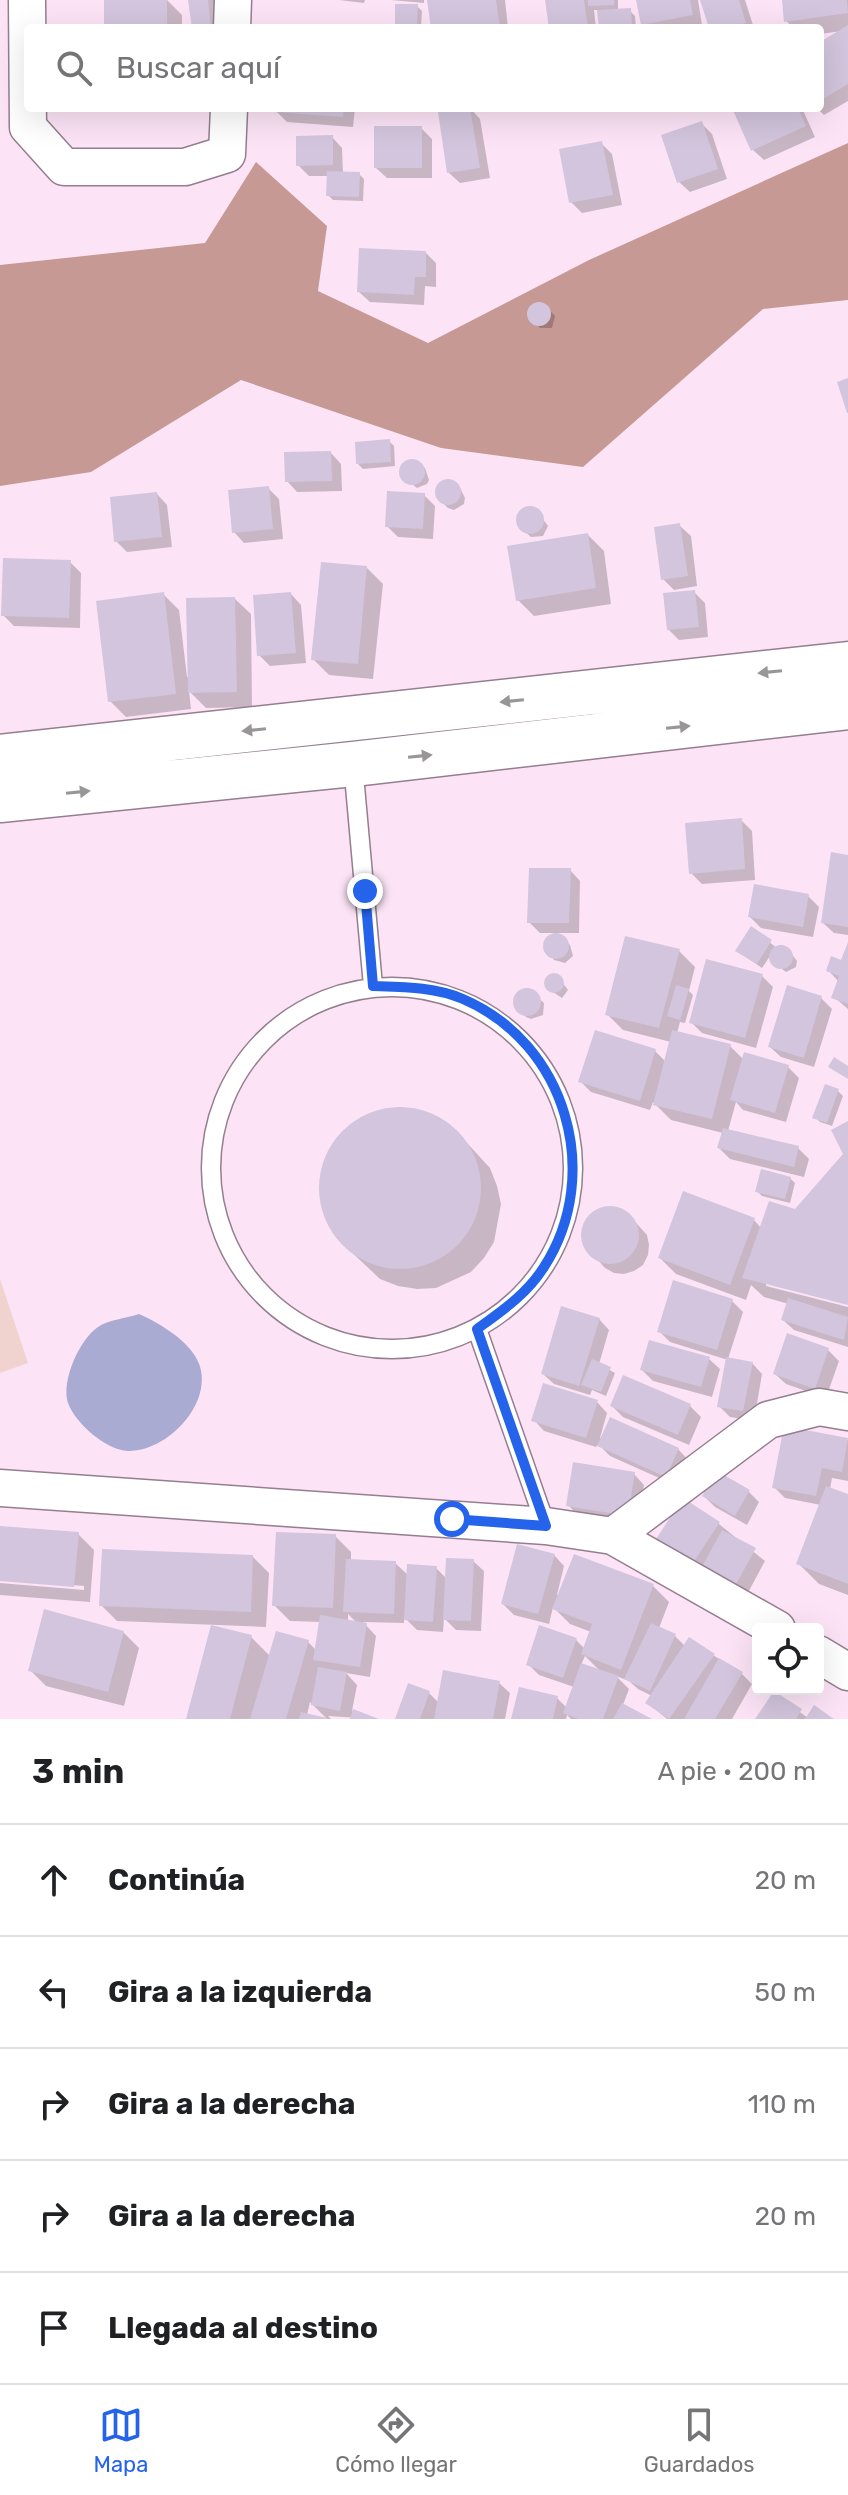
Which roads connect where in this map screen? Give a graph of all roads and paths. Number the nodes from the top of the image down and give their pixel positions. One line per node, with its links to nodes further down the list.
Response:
1 (27, 0): 3 (street)
2 (233, 0): 4 (street)
3 (27, 24)
4 (232, 24)
5 (28, 112): 6 (street)
6 (229, 112)
7 (848, 664): 9 (main road, one-way to 9)
8 (848, 707): 10 (main road, one-way to 8)
9 (0, 757)
10 (353, 764): 11 (main road, one-way to 10); 12 (lane)
11 (0, 800)
12 (373, 986): 13 (lane); 13 (lane)
13 (477, 1329): 16 (lane)
14 (848, 1412): 17 (street)
15 (0, 1488): 16 (street)
16 (546, 1526): 17 (street)
17 (613, 1536): 18 (street)
18 (766, 1623)
19 (824, 1658): 20 (street)
20 (848, 1672)

